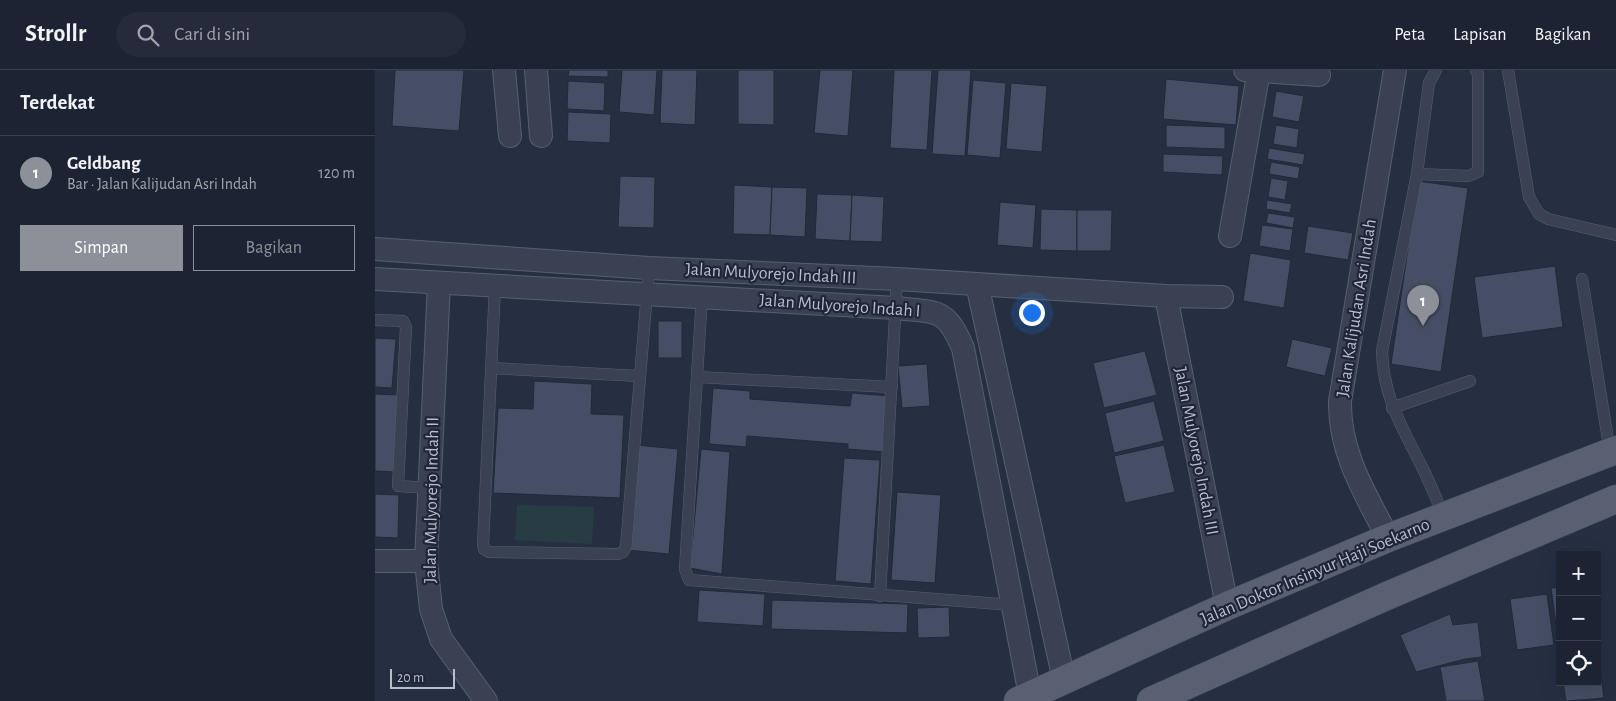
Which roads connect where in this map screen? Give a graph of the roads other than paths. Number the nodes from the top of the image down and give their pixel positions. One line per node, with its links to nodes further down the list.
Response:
1 (504, 70): 9 (street)
2 (536, 70): 10 (street)
3 (1253, 70): 8 (street); 13 (street)
4 (1395, 70): 40 (street, Jalan Kalijudan Asri Indah)
5 (1435, 70): 11 (lane)
6 (1476, 70): 11 (lane)
7 (1508, 70): 12 (lane)
8 (1319, 75)
9 (510, 136)
10 (541, 136)
11 (1417, 174): 34 (lane)
12 (1616, 235)
13 (1230, 236)
14 (375, 249): 15 (street, Jalan Mulyorejo Indah III)
15 (649, 268): 18 (street, Jalan Mulyorejo Indah III); 22 (lane)
16 (375, 278): 19 (street, Jalan Mulyorejo Indah I)
17 (1582, 278): 36 (lane)
18 (897, 279): 20 (street, Jalan Mulyorejo Indah III); 26 (lane)
19 (439, 283): 21 (street, Jalan Mulyorejo Indah I); 37 (street, Jalan Mulyorejo Indah II)
20 (977, 284): 24 (street, Jalan Mulyorejo Indah III); 33 (street)
21 (495, 286): 22 (street, Jalan Mulyorejo Indah I); 28 (lane)
22 (646, 292): 23 (street, Jalan Mulyorejo Indah I); 29 (lane)
23 (702, 296): 26 (street, Jalan Mulyorejo Indah I); 30 (lane)
24 (1166, 296): 25 (street, Jalan Mulyorejo Indah III); 43 (street, Jalan Mulyorejo Indah III)
25 (1222, 297)
26 (896, 308): 32 (lane); 35 (street, Jalan Mulyorejo Indah I)
27 (375, 320): 37 (lane)
28 (491, 368): 29 (lane); 29 (lane)
29 (639, 376)
30 (697, 377): 32 (lane); 44 (lane)
31 (1470, 381): 34 (lane)
32 (892, 387): 44 (lane)
33 (1004, 405): 35 (street); 46 (street)
34 (1392, 408): 39 (lane)
35 (975, 410): 45 (street, Jalan Mulyorejo Indah I)
36 (1613, 451): 39 (main road, Jalan Doktor Insinyur Haji Soekarno)
37 (429, 488): 42 (street, Jalan Mulyorejo Indah II)
38 (1616, 499): 49 (main road)
39 (1443, 517): 40 (main road, Jalan Doktor Insinyur Haji Soekarno)
40 (1388, 538): 43 (main road, Jalan Doktor Insinyur Haji Soekarno)
41 (375, 561): 42 (street)
42 (426, 561): 48 (street, Jalan Mulyorejo Indah II)
43 (1224, 584): 46 (main road, Jalan Doktor Insinyur Haji Soekarno)
44 (880, 596): 45 (lane)
45 (1013, 605): 47 (street, Jalan Mulyorejo Indah I)
46 (1059, 659): 47 (main road, Jalan Doktor Insinyur Haji Soekarno)
47 (1025, 681)
48 (486, 701)
49 (1151, 701)

